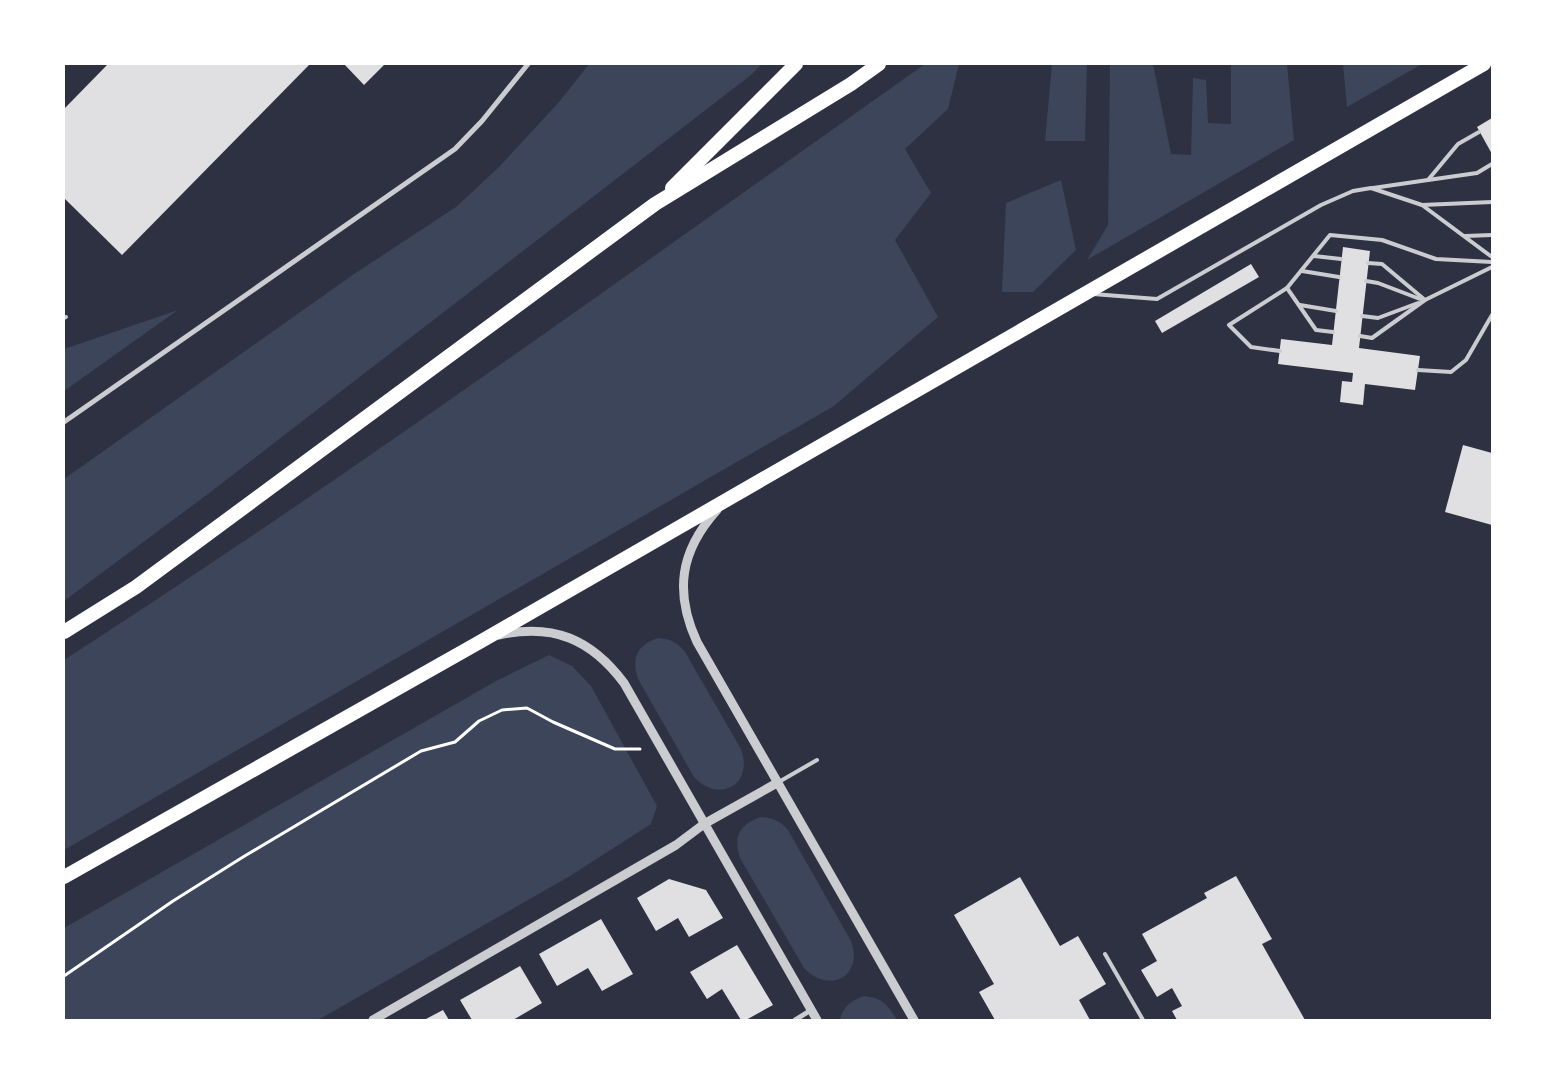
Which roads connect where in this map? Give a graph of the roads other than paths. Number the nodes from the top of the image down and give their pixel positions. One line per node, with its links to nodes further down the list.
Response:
1 (528, 64): 34 (street)
2 (796, 64): 10 (highway)
3 (879, 64): 10 (highway)
4 (1484, 64): 24 (highway)
5 (1479, 132): 7 (lane)
6 (1492, 164): 7 (lane)
7 (1428, 180): 8 (lane)
8 (1371, 188): 11 (lane); 24 (lane)
9 (1492, 202): 11 (lane)
10 (655, 204): 36 (highway)
11 (1422, 205): 13 (lane)
12 (1492, 235): 13 (lane)
13 (1465, 236): 15 (lane)
14 (1314, 256): 16 (lane); 17 (lane); 20 (lane)
15 (1492, 257)
16 (1341, 259)
17 (1492, 262)
18 (1368, 263): 25 (lane)
19 (1492, 266): 25 (lane)
20 (1302, 271): 21 (lane); 23 (lane)
21 (1340, 276)
22 (1366, 281): 25 (lane)
23 (1287, 288): 26 (lane); 32 (lane)
24 (1085, 293): 35 (highway)
25 (1425, 300): 28 (lane); 31 (lane)
26 (1300, 305): 27 (lane); 30 (lane)
27 (1336, 311)
28 (1362, 316)
29 (1492, 316): 33 (lane)
30 (1333, 332)
31 (1360, 336)
32 (1280, 351)
33 (1418, 370)
34 (64, 422)
35 (735, 496): 37 (highway); 39 (street)
36 (64, 632)
37 (478, 643): 40 (street); 41 (highway)
38 (817, 760): 39 (lane)
39 (777, 783): 40 (street); 47 (street)
40 (704, 824): 43 (street); 44 (street)
41 (64, 877)
42 (1106, 954): 48 (lane)
43 (811, 1010): 45 (street); 46 (street)
44 (373, 1020)
45 (795, 1020)
46 (817, 1020)
47 (914, 1020)
48 (1143, 1020)

